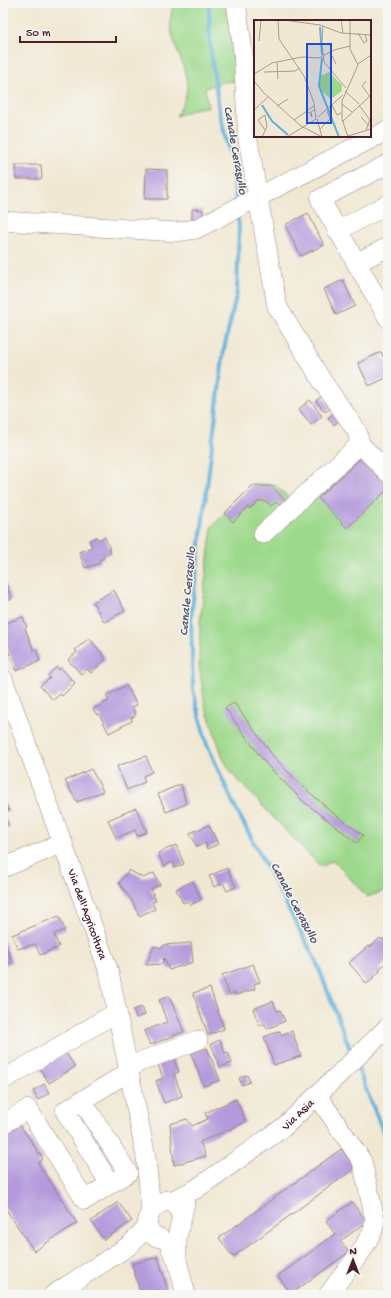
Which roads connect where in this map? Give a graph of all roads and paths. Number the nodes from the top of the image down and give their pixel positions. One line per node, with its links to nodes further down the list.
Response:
1 (236, 3): 6 (street)
2 (388, 130): 3 (street)
3 (369, 140): 4 (street); 5 (street)
4 (386, 168): 7 (street)
5 (306, 173): 6 (street); 7 (street)
6 (259, 198): 9 (street); 15 (street)
7 (320, 199): 10 (street)
8 (388, 204): 10 (street)
9 (3, 221)
10 (337, 231): 12 (street)
11 (388, 247): 12 (street)
12 (356, 264): 13 (street)
13 (381, 290): 14 (street)
14 (388, 318)
15 (360, 444): 16 (street); 17 (street)
16 (388, 473)
17 (264, 534)
18 (3, 679): 19 (street, Via dell'Agricoltura)
19 (63, 843): 20 (street); 21 (street, Via dell'Agricoltura)
20 (3, 868)
21 (117, 1012): 24 (street, Via dell'Agricoltura); 25 (street)
22 (384, 1031): 26 (street, Via Asia)
23 (198, 1040): 24 (street)
24 (129, 1069): 27 (street); 28 (street, Via dell'Agricoltura)
25 (3, 1080)
26 (317, 1095): 29 (street, Via Asia); 34 (street)
27 (3, 1124)
28 (146, 1157): 29 (street, Via dell'Agricoltura); 30 (street, Via dell'Agricoltura)
29 (174, 1210): 30 (street); 30 (street); 31 (street, Via dell'Agricoltura)
30 (156, 1228): 31 (street, Via dell'Agricoltura); 32 (street)
31 (177, 1260): 33 (street, Via dell'Agricoltura)
32 (54, 1295)
33 (186, 1295)
34 (328, 1295)

